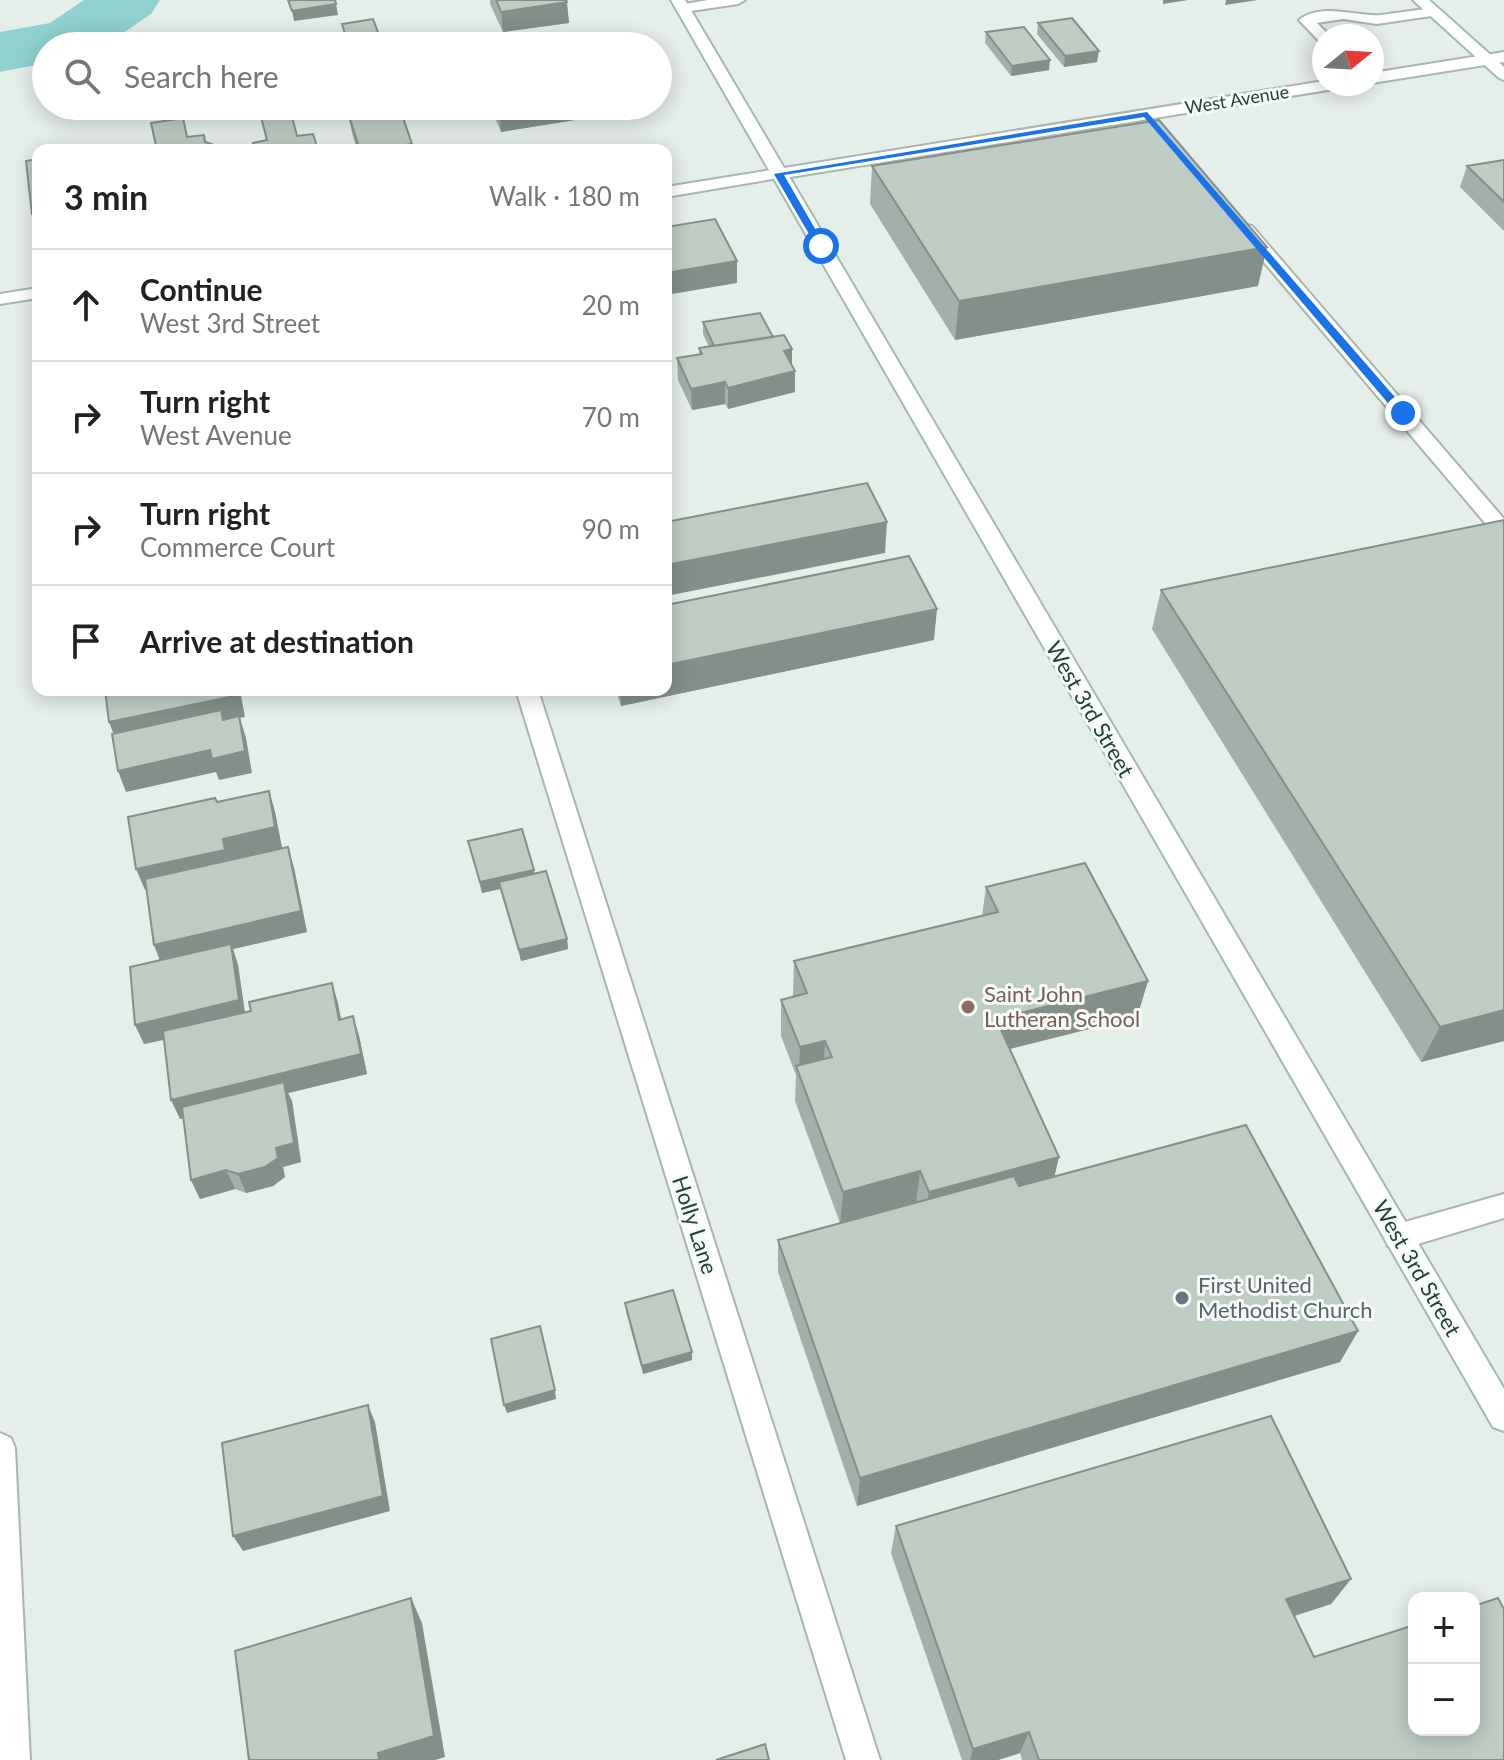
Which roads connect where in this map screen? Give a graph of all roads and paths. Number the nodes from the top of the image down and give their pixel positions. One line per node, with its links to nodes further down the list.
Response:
1 (738, 0): 3 (street)
2 (1420, 0): 4 (street)
3 (681, 4): 13 (street, West 3rd Street)
4 (1433, 12): 5 (street); 7 (street)
5 (1312, 26)
6 (1504, 57): 7 (street)
7 (1486, 59): 8 (street); 9 (street)
8 (1504, 75)
9 (1384, 76)
10 (1312, 88): 11 (street, West Avenue)
11 (1147, 114): 12 (street); 13 (street, West Avenue)
12 (1161, 131)
13 (778, 174): 14 (street, West Avenue); 21 (street, West 3rd Street)
14 (672, 191)
15 (1231, 212): 18 (street)
16 (32, 294): 17 (street)
17 (0, 299)
18 (1504, 532)
19 (529, 696): 25 (street, Holly Lane)
20 (1504, 1206): 21 (street)
21 (1398, 1237): 22 (street, West 3rd Street)
22 (1504, 1417)
23 (0, 1448): 24 (street)
24 (13, 1760)
25 (863, 1760)

